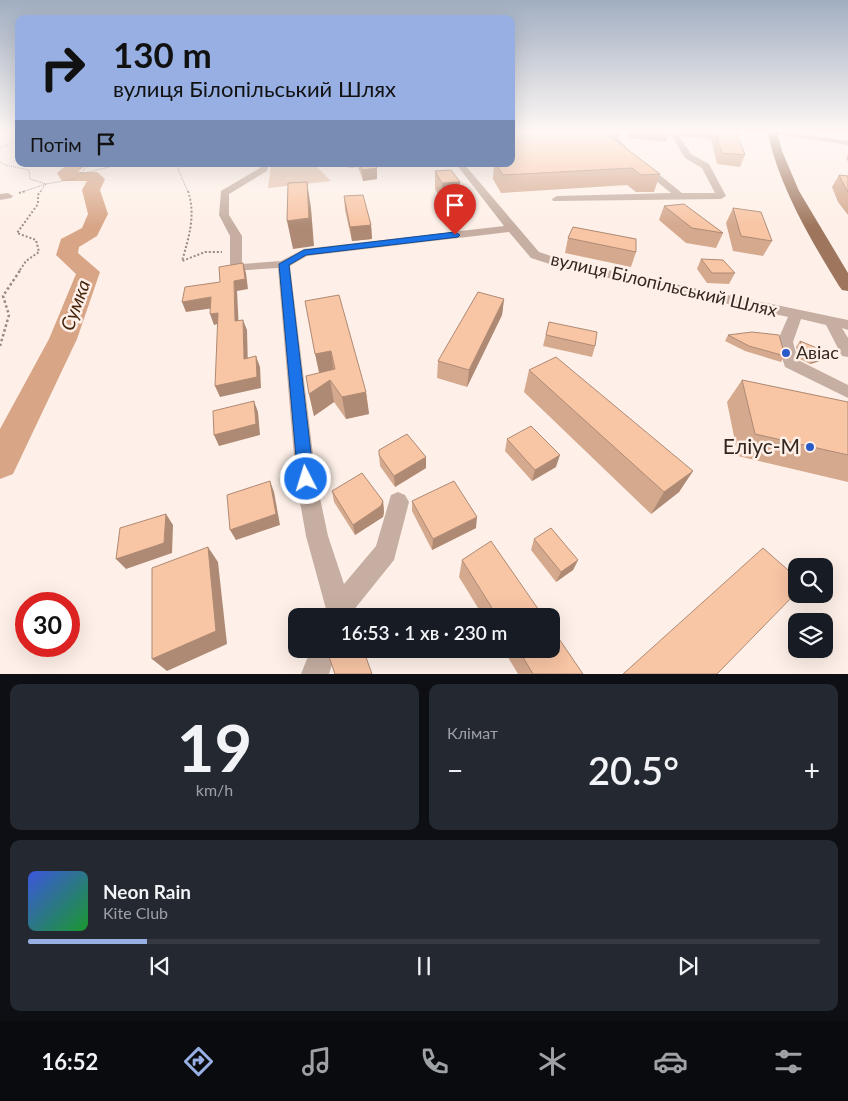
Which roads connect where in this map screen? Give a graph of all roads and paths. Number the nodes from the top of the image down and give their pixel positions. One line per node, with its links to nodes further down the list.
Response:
1 (0, 162): 11 (path)
2 (638, 162): 12 (street)
3 (700, 162): 12 (street)
4 (781, 162): 18 (main road)
5 (87, 167): 10 (path)
6 (109, 167): 10 (path)
7 (177, 167): 16 (path)
8 (264, 167): 16 (street)
9 (462, 167): 15 (street, вулиця Білопільський Шлях)
10 (80, 174): 11 (path)
11 (46, 184): 13 (path); 22 (path)
12 (680, 196): 14 (street)
13 (4, 197)
14 (557, 199)
15 (512, 228): 17 (street); 19 (street, вулиця Білопільський Шлях)
16 (236, 253): 17 (street)
17 (284, 264): 26 (street)
18 (848, 286)
19 (796, 314): 20 (street, вулиця Білопільський Шлях); 24 (street)
20 (831, 321): 21 (street, вулиця Білопільський Шлях); 23 (street)
21 (848, 325)
22 (0, 346)
23 (848, 352)
24 (848, 392)
25 (398, 502): 27 (street)
26 (337, 608)
27 (342, 608)
28 (321, 658): 29 (street)
29 (315, 674)

